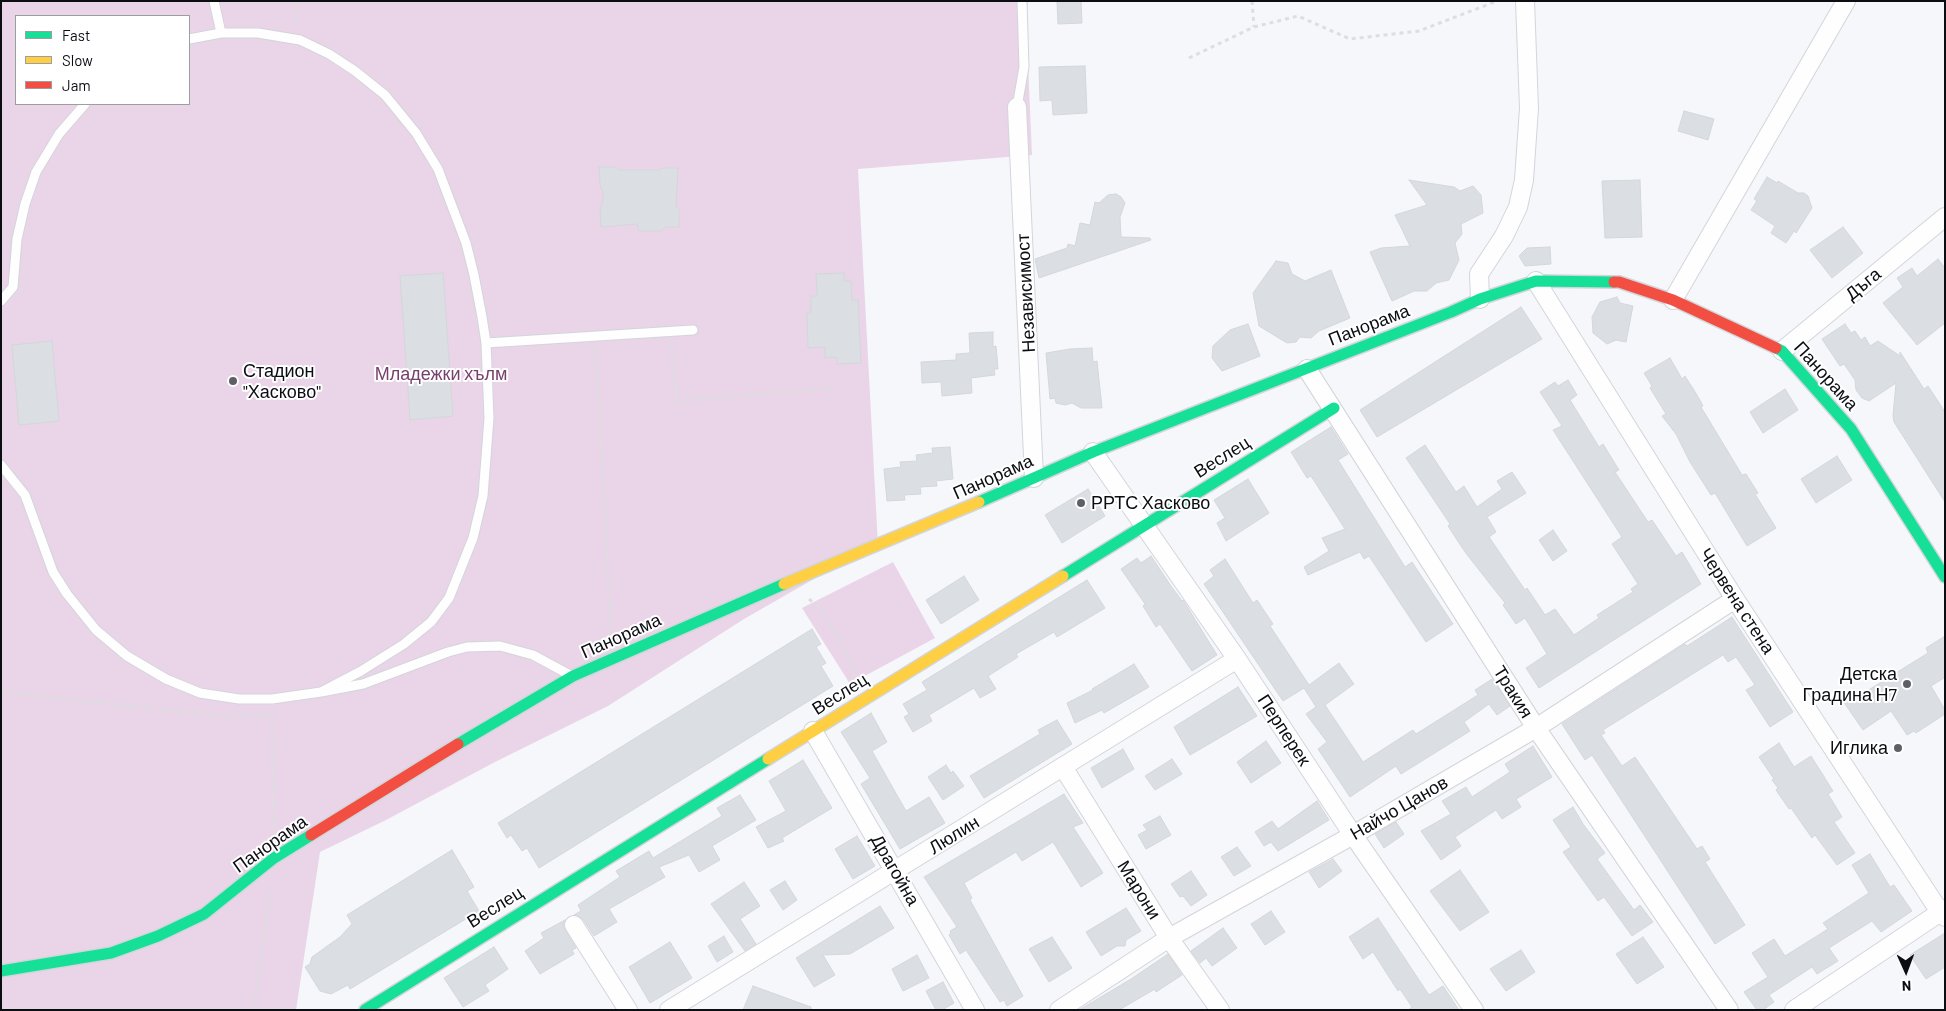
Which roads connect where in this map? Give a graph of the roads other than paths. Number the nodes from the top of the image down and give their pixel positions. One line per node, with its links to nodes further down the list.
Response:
1 (214, 1): 5 (lane)
2 (1022, 1): 8 (lane)
3 (1525, 1): 11 (street)
4 (1846, 1): 12 (street)
5 (222, 33): 6 (lane); 15 (lane)
6 (190, 39)
7 (84, 105): 13 (lane)
8 (1017, 107): 21 (street, Независимост)
9 (1945, 217): 16 (street, Дъга)
10 (1536, 281): 11 (street, Панорама); 12 (street, Панорама); 24 (street, Червена стена)
11 (1480, 299): 17 (street, Панорама)
12 (1673, 300): 16 (street, Панорама)
13 (1, 301)
14 (693, 330): 15 (lane)
15 (486, 343): 27 (lane)
16 (1782, 351): 23 (street, Панорама)
17 (1307, 369): 18 (street, Тракия); 19 (street, Панорама)
18 (1334, 408): 22 (street, Веслец); 28 (street, Тракия)
19 (1093, 452): 21 (street, Панорама); 22 (street, Перперек)
20 (1, 465): 27 (lane)
21 (1034, 478): 26 (street, Панорама)
22 (1145, 525): 25 (street, Перперек); 29 (street, Веслец)
23 (1945, 577)
24 (1735, 599): 28 (street, Найчо Цанов); 33 (street, Червена стена)
25 (1237, 659): 30 (street, Люлин); 31 (street, Перперек)
26 (573, 676): 27 (lane); 36 (street, Панорама)
27 (321, 692)
28 (1536, 728): 31 (street, Найчо Цанов); 44 (street, Тракия)
29 (814, 731): 32 (street, Драгойна); 38 (street, Веслец)
30 (1063, 767): 32 (street, Люлин); 35 (street, Марони)
31 (1353, 835): 35 (street, Найчо Цанов); 43 (street, Перперек)
32 (894, 870): 37 (street, Люлин); 40 (street, Драгойна)
33 (1943, 913): 45 (street)
34 (574, 925): 39 (street)
35 (1169, 938): 41 (street, Найчо Цанов); 42 (street, Марони)
36 (1, 972)
37 (679, 1008)
38 (365, 1009)
39 (628, 1010)
40 (975, 1010)
41 (1058, 1010)
42 (1220, 1010)
43 (1474, 1010)
44 (1729, 1010)
45 (1794, 1010)

